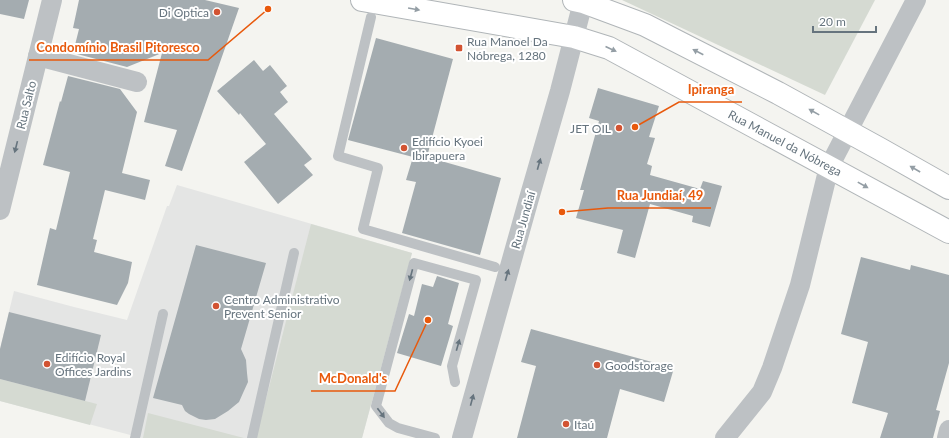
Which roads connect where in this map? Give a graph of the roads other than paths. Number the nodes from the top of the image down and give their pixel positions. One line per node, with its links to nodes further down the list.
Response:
1 (52, 0): 6 (street, Rua Salto)
2 (916, 0): 8 (street)
3 (579, 1): 5 (street, Rua Jundiaí); 8 (street, one-way to 3)
4 (366, 8): 5 (street, Rua Manuel da Nóbrega, one-way to 5); 14 (lane)
5 (574, 37): 9 (street, Rua Manuel da Nóbrega, one-way to 9); 21 (street, Rua Jundiaí, one-way to 5)
6 (38, 56): 7 (street); 11 (street, Rua Salto, one-way to 11)
7 (137, 82)
8 (848, 131): 9 (street); 10 (street, one-way to 8)
9 (829, 167): 12 (street, Rua Manuel da Nóbrega, one-way to 12); 22 (street)
10 (949, 188)
11 (0, 210)
12 (949, 232)
13 (294, 253): 19 (lane)
14 (495, 267)
15 (162, 314): 18 (lane)
16 (455, 382): 20 (lane, one-way to 20)
17 (949, 430): 23 (street)
18 (135, 438)
19 (252, 438)
20 (435, 438)
21 (462, 438)
22 (725, 438)
23 (947, 438)

